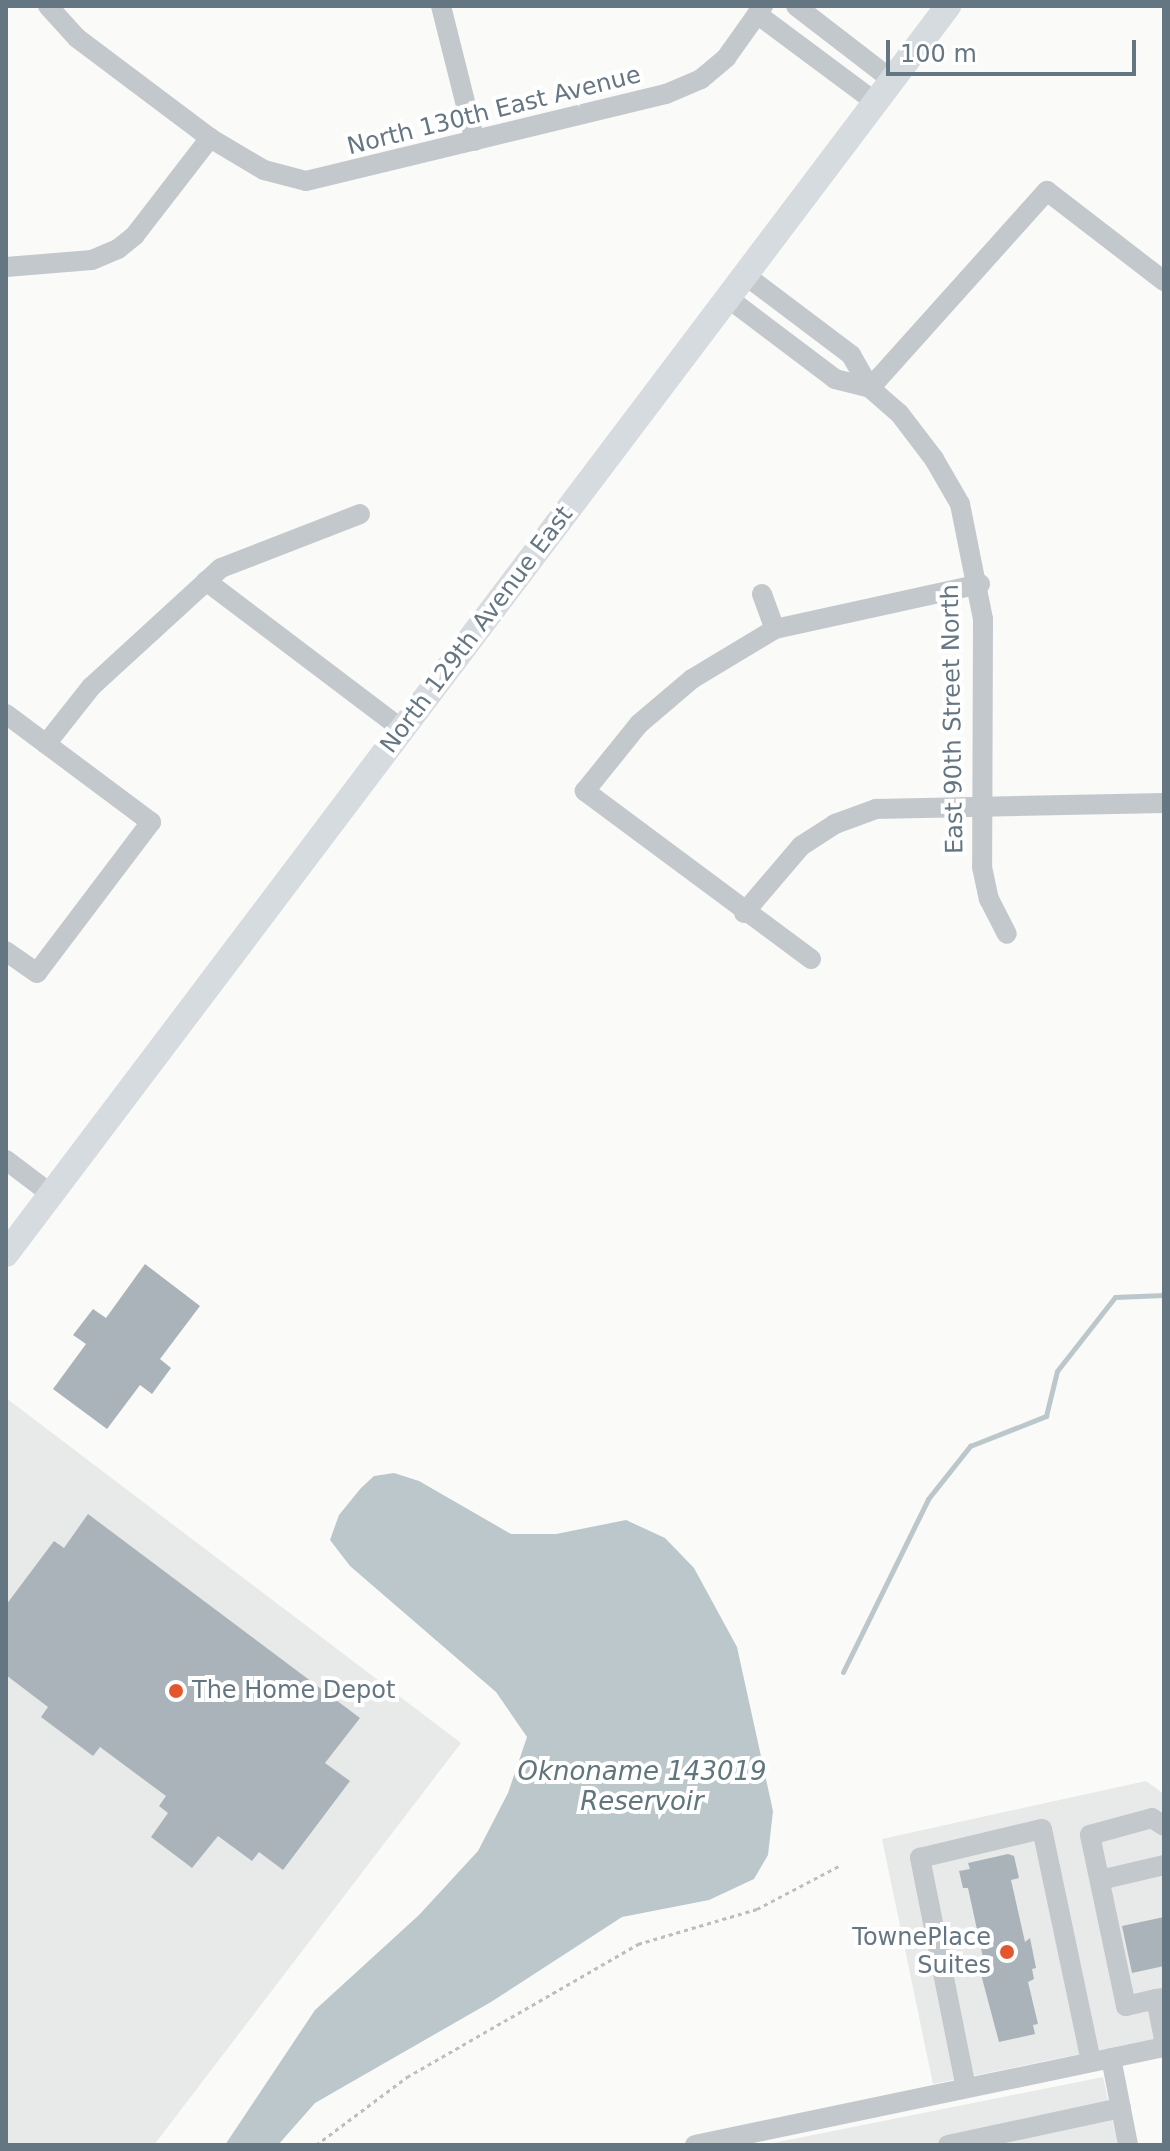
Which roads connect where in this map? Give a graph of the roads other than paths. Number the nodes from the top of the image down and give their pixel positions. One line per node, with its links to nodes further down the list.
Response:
1 (48, 6): 8 (street)
2 (441, 6): 9 (street)
3 (796, 6): 6 (street)
4 (948, 6): 6 (main road, North 129th Avenue East)
5 (760, 10): 7 (street); 9 (street, North 130th East Avenue)
6 (892, 80): 7 (main road, North 129th Avenue East)
7 (875, 102): 11 (main road, North 129th Avenue East)
8 (210, 138): 9 (street, North 130th East Avenue); 10 (street)
9 (475, 141)
10 (6, 267)
11 (745, 275): 13 (main road, North 129th Avenue East); 14 (street, East 90th Street North)
12 (1164, 281): 14 (street)
13 (728, 298): 14 (street, East 90th Street North); 21 (main road, North 129th Avenue East)
14 (870, 388): 17 (street, East 90th Street North)
15 (360, 514): 16 (street)
16 (206, 581): 21 (street); 22 (street)
17 (980, 584): 19 (street); 24 (street, East 90th Street North)
18 (762, 594): 19 (street)
19 (775, 629): 25 (street)
20 (6, 714): 22 (street)
21 (402, 729): 30 (main road, North 129th Avenue East)
22 (46, 744): 27 (street)
23 (1164, 803): 24 (street)
24 (978, 809): 25 (street); 26 (street, East 90th Street North)
25 (744, 913): 28 (street)
26 (1007, 934)
27 (6, 951)
28 (811, 959)
29 (6, 1160): 30 (street)
30 (51, 1194): 31 (main road, North 129th Avenue East)
31 (6, 1254)
32 (1164, 1826): 34 (street)
33 (1164, 1865): 34 (street)
34 (1100, 1880): 35 (street)
35 (1160, 1998): 36 (street)
36 (1164, 2039)
37 (1164, 2047): 38 (street)
38 (1101, 2060): 39 (street); 39 (street); 40 (street)
39 (966, 2088): 41 (street)
40 (1121, 2108): 42 (street); 43 (street)
41 (695, 2145)
42 (948, 2145)
43 (1128, 2145)

